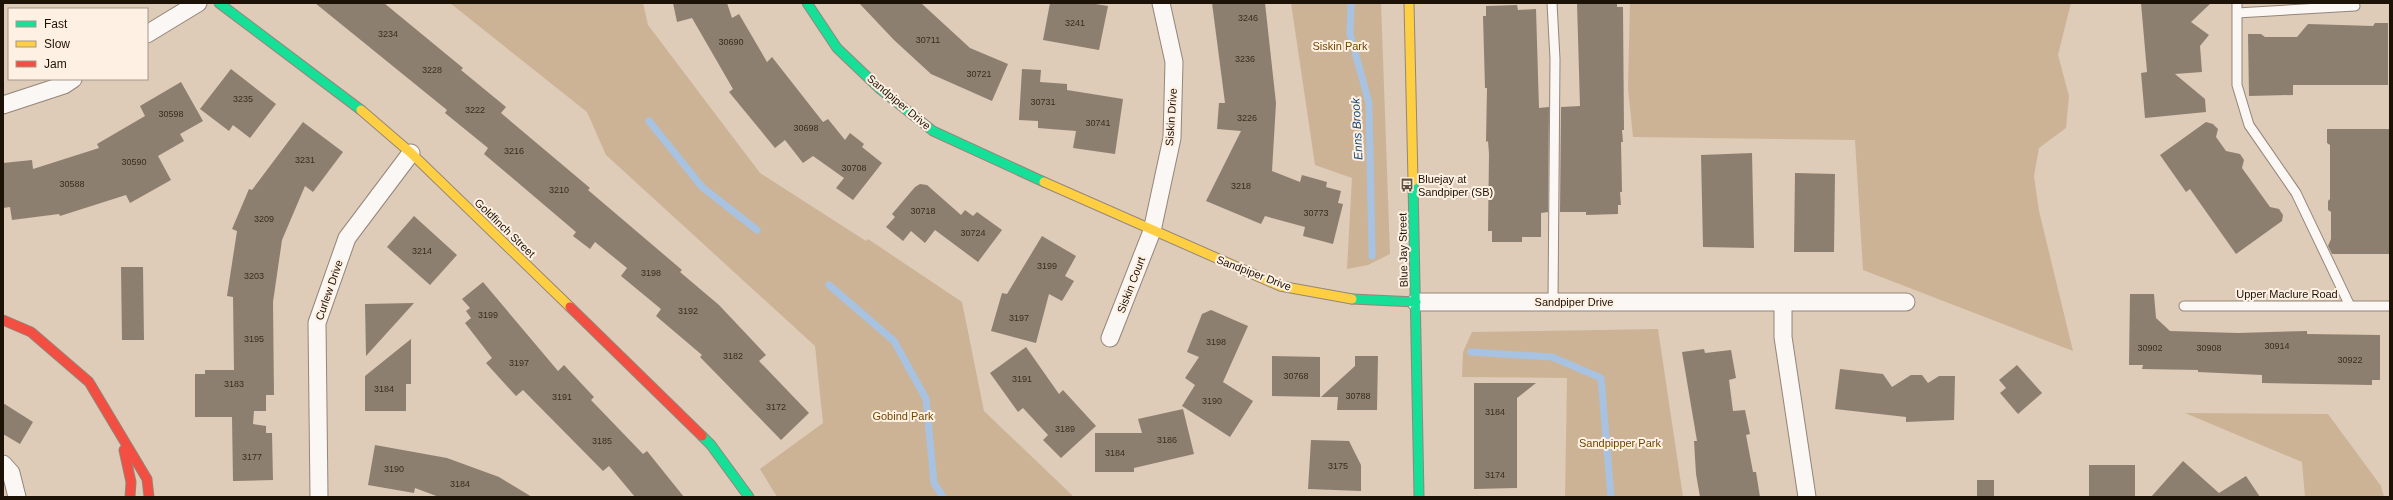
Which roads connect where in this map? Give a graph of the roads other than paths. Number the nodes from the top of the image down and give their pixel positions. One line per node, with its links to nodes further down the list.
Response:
1 (198, 3): 9 (street)
2 (219, 3): 12 (street, Goldfinch Street)
3 (807, 3): 13 (street, Sandpiper Drive)
4 (1161, 3): 13 (street, Siskin Drive)
5 (1409, 3): 14 (street, Blue Jay Street)
6 (1552, 3): 15 (lane)
7 (2355, 6): 8 (lane)
8 (2237, 8): 19 (lane)
9 (148, 33)
10 (72, 80): 11 (street)
11 (3, 105)
12 (411, 153): 28 (street, Curlew Drive); 29 (street, Goldfinch Street)
13 (1152, 231): 14 (street, Sandpiper Drive); 22 (street, Siskin Court)
14 (1416, 302): 15 (street, Sandpiper Drive); 30 (street, Blue Jay Street)
15 (1553, 302): 16 (street, Sandpiper Drive)
16 (1783, 302): 17 (street, Sandpiper Drive); 31 (street)
17 (1906, 302)
18 (2184, 306): 19 (lane, Upper Maclure Road)
19 (2350, 306): 20 (lane, Upper Maclure Road)
20 (2390, 306)
21 (3, 320): 23 (street)
22 (1110, 338)
23 (120, 430): 26 (street); 27 (street)
24 (3, 464): 25 (street)
25 (17, 497)
26 (130, 497)
27 (149, 497)
28 (319, 497)
29 (749, 497)
30 (1419, 497)
31 (1807, 497)

